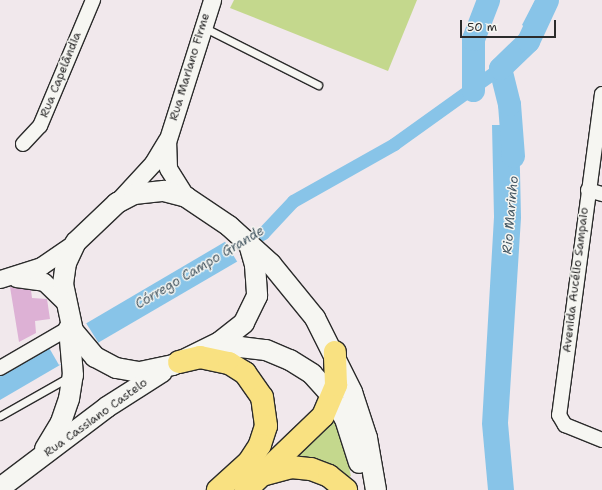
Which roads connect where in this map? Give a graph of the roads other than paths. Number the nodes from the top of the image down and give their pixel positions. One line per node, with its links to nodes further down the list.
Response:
1 (93, 0): 7 (street, Rua Capelândia)
2 (212, 0): 3 (street, Rua Mariano Firme)
3 (203, 27): 4 (lane); 6 (street, Rua Mariano Firme)
4 (318, 85)
5 (602, 94): 8 (street, Avenida Aucélio Sampaio)
6 (169, 134): 10 (street); 11 (street)
7 (23, 144)
8 (588, 190): 9 (street); 24 (street, Avenida Aucélio Sampaio)
9 (602, 194)
10 (186, 197): 11 (main road); 13 (main road)
11 (117, 203): 12 (main road)
12 (76, 242): 14 (street); 15 (main road, Rua Cassiano Castelo)
13 (254, 251): 17 (main road); 18 (main road)
14 (0, 280): 15 (street)
15 (64, 302): 16 (main road, Rua Cassiano Castelo)
16 (70, 329): 19 (main road, Rua Cassiano Castelo); 21 (street)
17 (199, 352): 20 (main road); 22 (main road)
18 (335, 352): 22 (main road); 32 (main road)
19 (77, 361): 20 (main road); 23 (lane); 25 (main road, Rua Cassiano Castelo)
20 (180, 362): 25 (main road, Rua Cassiano Castelo); 28 (main road)
21 (0, 368)
22 (332, 397): 26 (main road); 31 (main road)
23 (0, 416)
24 (602, 440)
25 (33, 463): 27 (main road, Rua Cassiano Castelo)
26 (262, 475): 29 (main road); 30 (main road)
27 (0, 488)
28 (218, 490)
29 (246, 490)
30 (346, 490)
31 (362, 490)
32 (376, 490)

